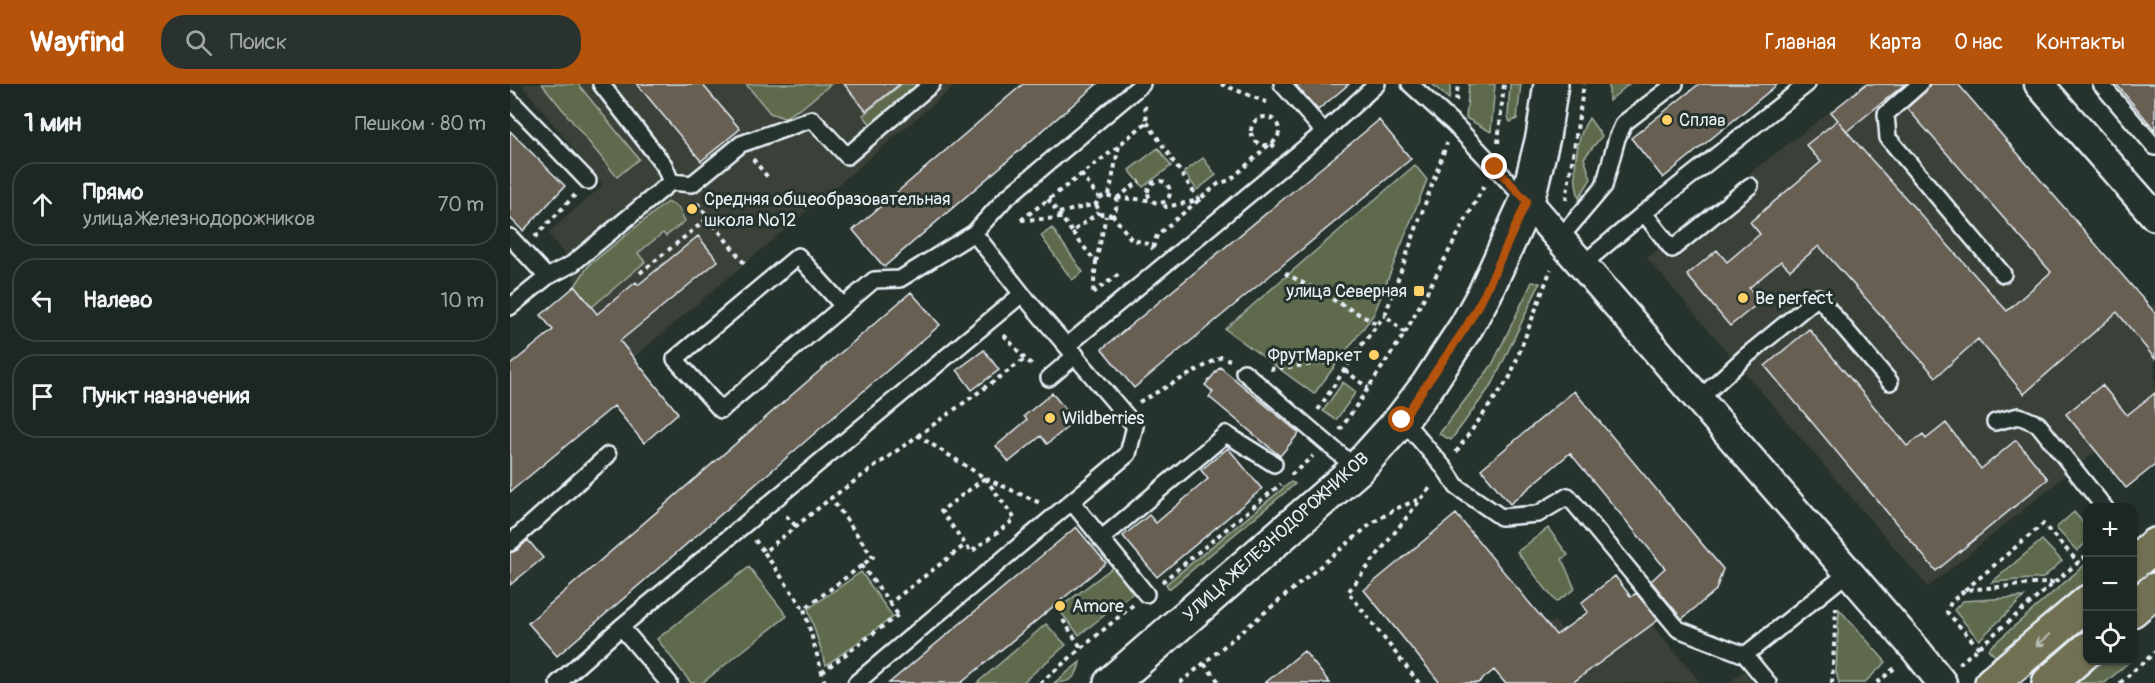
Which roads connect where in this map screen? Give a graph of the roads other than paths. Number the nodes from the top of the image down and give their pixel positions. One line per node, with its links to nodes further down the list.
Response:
1 (601, 84): 17 (lane)
2 (932, 84): 17 (lane)
3 (1142, 84): 22 (lane)
4 (1282, 84): 14 (lane)
5 (1377, 84): 14 (lane)
6 (1410, 84): 19 (lane)
7 (1551, 84): 19 (street, УЛИЦА ЖЕЛЕЗНОДОРОЖНИКОВ)
8 (1675, 84): 24 (lane)
9 (1807, 84): 20 (lane)
10 (1920, 84): 26 (lane)
11 (2039, 84): 21 (street)
12 (2101, 84): 15 (lane)
13 (510, 100): 16 (lane)
14 (1324, 132): 31 (lane)
15 (2155, 147)
16 (588, 181)
17 (671, 182): 27 (lane)
18 (1750, 186): 20 (lane)
19 (1527, 201): 24 (street); 36 (street, УЛИЦА ЖЕЛЕЗНОДОРОЖНИКОВ)
20 (1644, 213): 25 (lane)
21 (2155, 216)
22 (974, 233): 28 (lane); 29 (lane)
23 (510, 237): 27 (lane)
24 (1560, 238): 25 (street)
25 (1583, 264): 35 (street)
26 (2003, 274)
27 (547, 277): 30 (lane)
28 (1023, 294): 31 (lane); 48 (lane)
29 (843, 306): 29 (lane)
30 (510, 307)
31 (1072, 350): 33 (lane); 41 (lane)
32 (1244, 372): 40 (lane)
33 (1049, 378)
34 (1890, 381): 35 (lane)
35 (1698, 400): 45 (street)
36 (1402, 420): 40 (street, УЛИЦА ЖЕЛЕЗНОДОРОЖНИКОВ); 50 (lane)
37 (1995, 422): 42 (lane)
38 (608, 455): 44 (lane)
39 (1274, 464): 43 (lane)
40 (1357, 469): 55 (street, УЛИЦА ЖЕЛЕЗНОДОРОЖНИКОВ)
41 (1072, 502): 43 (lane); 54 (lane)
42 (2103, 503)
43 (1101, 539): 46 (lane)
44 (510, 543)
45 (1843, 576): 50 (lane); 52 (street)
46 (1146, 594)
47 (2083, 606): 57 (main road, one-way to 57)
48 (621, 627): 51 (lane); 53 (lane)
49 (2083, 654): 58 (main road)
50 (1745, 655): 56 (lane)
51 (565, 681)
52 (1941, 681)
53 (669, 683)
54 (856, 683)
55 (1111, 683)
56 (1768, 683)
57 (1992, 683)
58 (2049, 683)

